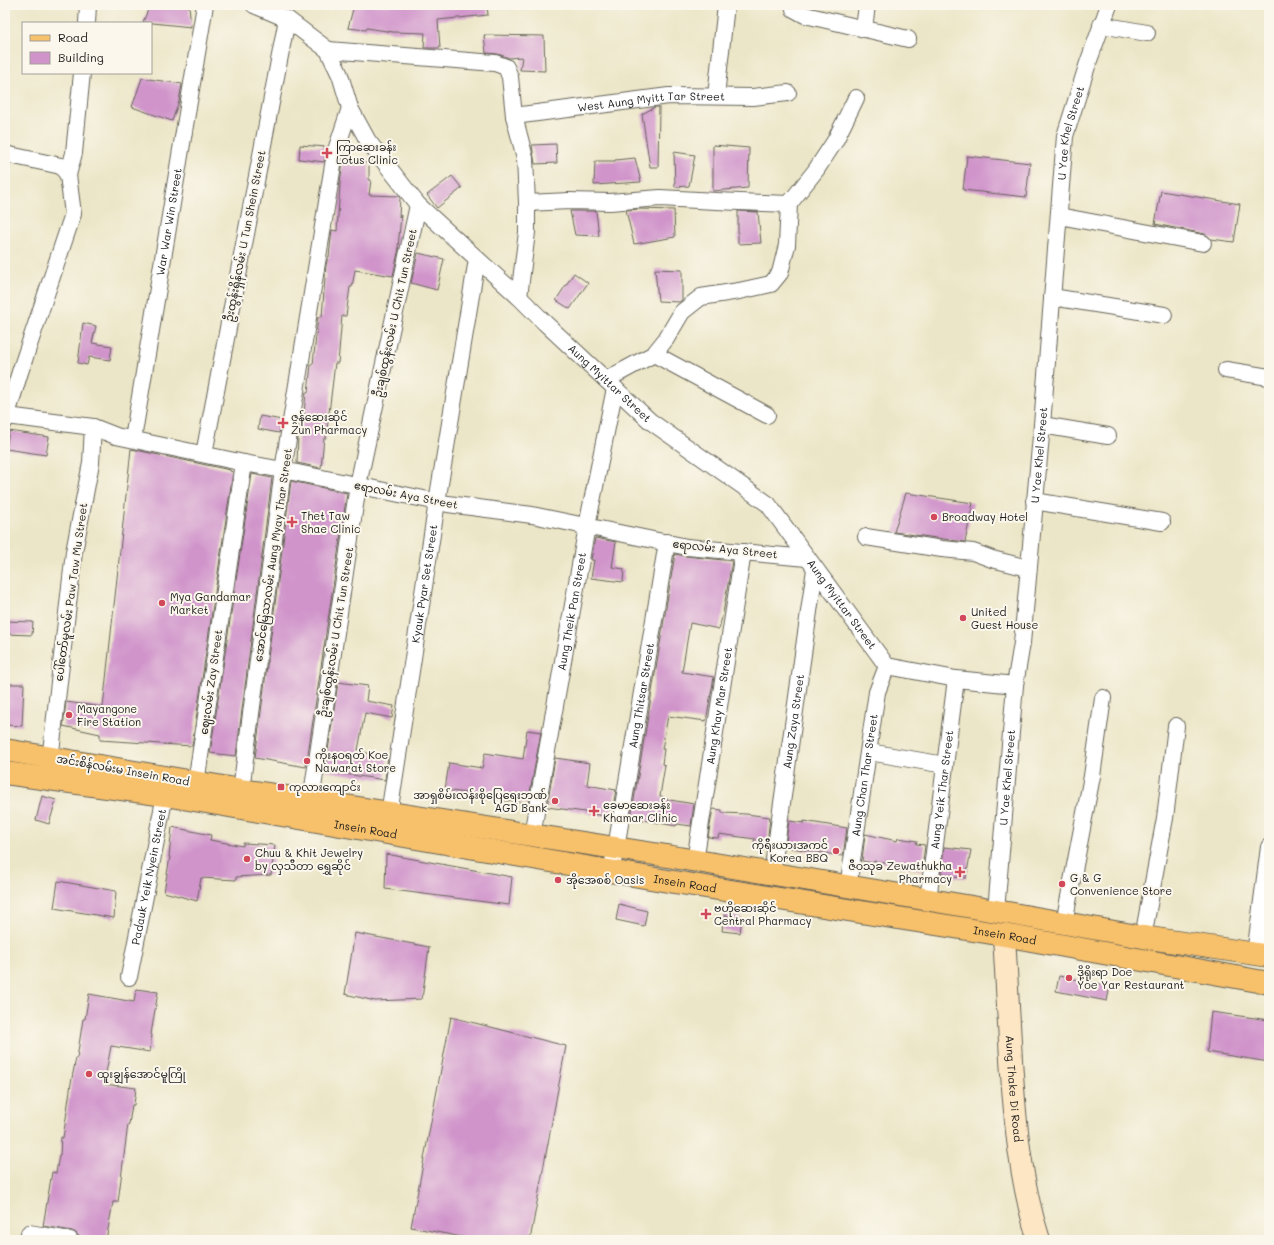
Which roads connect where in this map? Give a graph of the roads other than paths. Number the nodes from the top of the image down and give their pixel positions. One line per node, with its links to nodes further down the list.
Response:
1 (88, 5): 9 (street)
2 (204, 5): 41 (street, War War Win Street)
3 (254, 5): 8 (street, Aung Myittar Street)
4 (726, 5): 17 (street)
5 (867, 5): 11 (street)
6 (1108, 5): 10 (street, U Yae Khel Street)
7 (794, 7): 11 (street)
8 (286, 19): 14 (street, Aung Myittar Street); 42 (street, ဦးထွန်းရှိန်လမ်း U Tun Shein Street)
9 (87, 22)
10 (1101, 25): 12 (street); 26 (street, U Yae Khel Street)
11 (864, 29): 13 (street)
12 (1147, 33)
13 (908, 39)
14 (328, 50): 19 (street, Aung Myittar Street); 20 (street)
15 (82, 74): 22 (street)
16 (788, 93): 17 (street, West Aung Myitt Tar Street)
17 (716, 96): 20 (street, West Aung Myitt Tar Street)
18 (856, 98): 24 (street)
19 (350, 108): 25 (street, Aung Myittar Street); 44 (street, အောင်မြေသာလမ်း Aung Myay Thar Street)
20 (514, 116): 23 (street)
21 (5, 154): 22 (street)
22 (65, 170): 37 (street)
23 (527, 203): 24 (street); 29 (street)
24 (789, 204): 32 (street)
25 (418, 205): 28 (street, Aung Myittar Street); 45 (street, ဦးချစ်ထွန်းလမ်း U Chit Tun Street)
26 (1059, 216): 27 (street); 30 (street, U Yae Khel Street)
27 (1203, 242)
28 (477, 260): 29 (street, Aung Myittar Street); 47 (street, Kyauk Pyar Set Street)
29 (519, 297): 35 (street, Aung Myittar Street)
30 (1052, 297): 31 (street); 38 (street, U Yae Khel Street)
31 (1164, 315)
32 (654, 354): 35 (street); 36 (street)
33 (1226, 370): 34 (street)
34 (1269, 377)
35 (611, 384): 49 (street, Aung Theik Pan Street); 53 (street, Aung Myittar Street)
36 (767, 414)
37 (6, 419): 39 (street, ဧရာလမ်း Aya Street)
38 (1042, 425): 40 (street); 46 (street, U Yae Khel Street)
39 (93, 428): 41 (street, ဧရာလမ်း Aya Street); 63 (street, ပေါ်တော်မူလမ်း Paw Taw Mu Street)
40 (1108, 436)
41 (133, 439): 42 (street, ဧရာလမ်း Aya Street)
42 (204, 454): 43 (street, ဧရာလမ်း Aya Street)
43 (244, 463): 44 (street, ဧရာလမ်း Aya Street); 65 (street, ဈေးလမ်း Zay Street)
44 (283, 470): 45 (street, ဧရာလမ်း Aya Street); 67 (street, အောင်မြေသာလမ်း Aung Myay Thar Street)
45 (358, 486): 47 (street, ဧရာလမ်း Aya Street); 68 (street, ဦးချစ်ထွန်းလမ်း U Chit Tun Street)
46 (1034, 501): 48 (street); 54 (street, U Yae Khel Street)
47 (437, 502): 49 (street, ဧရာလမ်း Aya Street); 69 (street, Kyauk Pyar Set Street)
48 (1162, 522)
49 (587, 526): 51 (street, ဧရာလမ်း Aya Street); 70 (street, Aung Theik Pan Street)
50 (866, 536): 54 (street)
51 (667, 542): 52 (street, ဧရာလမ်း Aya Street); 72 (street, Aung Thitsar Street)
52 (743, 552): 53 (street, ဧရာလမ်း Aya Street); 73 (street, Aung Khay Mar Street)
53 (811, 563): 55 (street, Aung Myittar Street); 75 (street, Aung Zaya Street)
54 (1028, 568): 57 (street, U Yae Khel Street)
55 (887, 666): 56 (street); 61 (street, Aung Chan Thar Street)
56 (956, 679): 57 (street); 62 (street, Aung Yeik Thar Street)
57 (1015, 685): 78 (street, U Yae Khel Street)
58 (1103, 698): 79 (street)
59 (1176, 726): 81 (street)
60 (5, 750): 63 (main road, အင်းစိန်လမ်းမ Insein Road)
61 (869, 752): 62 (street); 76 (street, Aung Chan Thar Street)
62 (945, 765): 77 (street, Aung Yeik Thar Street)
63 (49, 768): 64 (main road); 66 (main road, အင်းစိန်လမ်းမ Insein Road)
64 (5, 773)
65 (196, 783): 66 (main road, အင်းစိန်လမ်းမ Insein Road); 67 (main road, အင်းစိန်လမ်းမ Insein Road)
66 (167, 786): 74 (main road, Insein Road); 83 (street, Padauk Yeik Nyein Street)
67 (241, 790): 68 (main road, Insein Road)
68 (311, 801): 69 (main road, Insein Road)
69 (389, 814): 70 (main road, Insein Road)
70 (532, 835): 72 (main road, Insein Road)
71 (1269, 847): 82 (street)
72 (616, 848): 73 (main road, Insein Road); 74 (street, Aung Thitsar Street)
73 (695, 861): 75 (main road, Insein Road)
74 (611, 871): 80 (main road, Insein Road)
75 (772, 874): 76 (main road, Insein Road)
76 (848, 887): 77 (main road, Insein Road)
77 (928, 900): 78 (main road, Insein Road)
78 (996, 911): 79 (main road, Insein Road)
79 (1064, 923): 81 (main road, Insein Road)
80 (1004, 935): 84 (main road, Insein Road); 87 (main road, Aung Thake Di Road)
81 (1143, 937): 82 (main road, Insein Road)
82 (1262, 955)
83 (129, 977)
84 (1269, 983)
85 (29, 1232): 86 (street)
86 (70, 1240)
87 (1039, 1240)

